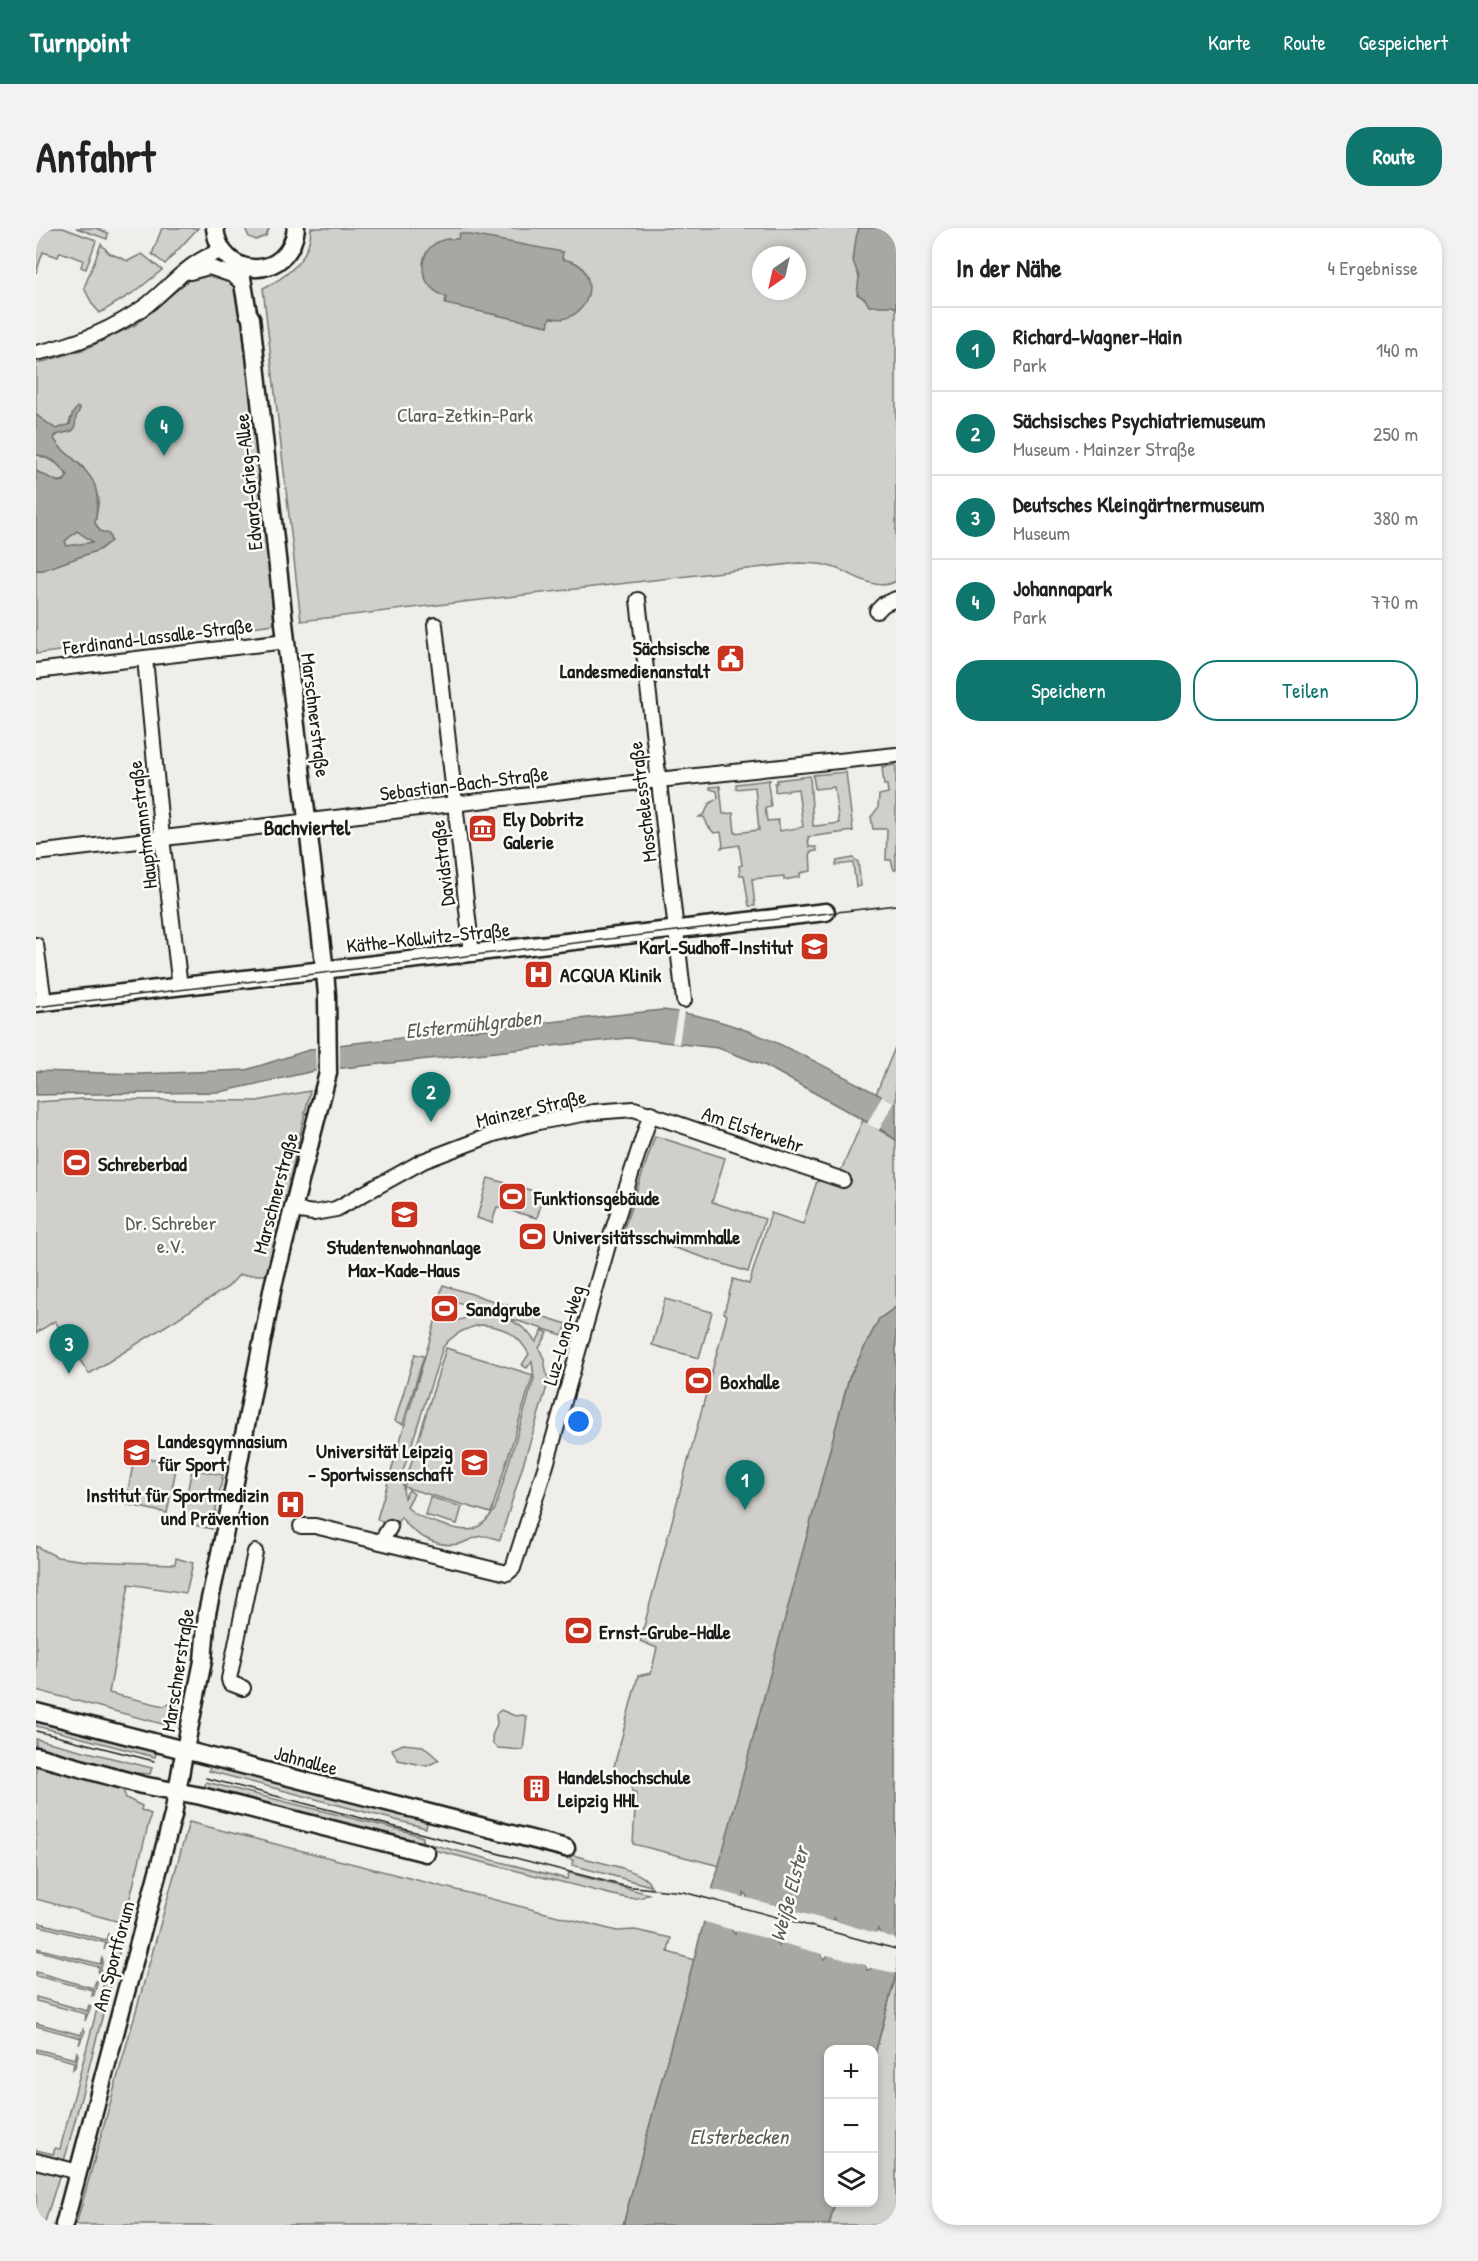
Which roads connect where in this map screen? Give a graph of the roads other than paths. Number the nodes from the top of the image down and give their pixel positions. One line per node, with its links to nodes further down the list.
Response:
1 (296, 228): 4 (main road)
2 (218, 238): 3 (main road); 5 (street)
3 (240, 266): 4 (main road); 6 (main road, Edvard-Grieg-Allee)
4 (258, 268): 7 (main road, Edvard-Grieg-Allee)
5 (182, 272): 6 (street); 8 (street)
6 (243, 283): 7 (main road, Edvard-Grieg-Allee)
7 (251, 318): 13 (main road, Edvard-Grieg-Allee)
8 (36, 353)
9 (896, 599): 11 (street)
10 (638, 600): 17 (street, Moschelesstraße)
11 (877, 611)
12 (435, 625): 18 (street, Davidstraße)
13 (286, 641): 14 (street, Ferdinand-Lassalle-Straße); 19 (main road, Marschnerstraße)
14 (145, 658): 15 (street, Ferdinand-Lassalle-Straße); 20 (street, Hauptmannstraße)
15 (36, 671)
16 (896, 755): 17 (street, Sebastian-Bach-Straße)
17 (658, 780): 18 (street, Sebastian-Bach-Straße); 23 (street, Moschelesstraße)
18 (454, 805): 19 (street, Sebastian-Bach-Straße); 25 (street, Davidstraße)
19 (308, 820): 20 (street, Sebastian-Bach-Straße); 26 (main road, Marschnerstraße)
20 (162, 838): 21 (street, Sebastian-Bach-Straße); 27 (street, Hauptmannstraße)
21 (36, 853)
22 (825, 912): 23 (main road, Käthe-Kollwitz-Straße)
23 (677, 930): 25 (main road, Käthe-Kollwitz-Straße); 28 (street, Moschelesstraße)
24 (36, 945): 29 (street)
25 (472, 954): 26 (main road, Käthe-Kollwitz-Straße)
26 (325, 970): 27 (main road, Käthe-Kollwitz-Straße); 32 (main road, Marschnerstraße)
27 (180, 987): 29 (main road, Käthe-Kollwitz-Straße)
28 (684, 1000)
29 (40, 1002)
30 (651, 1113): 31 (street, Am Elsterwehr); 32 (street, Mainzer Straße); 35 (street, Luz-Long-Weg)
31 (843, 1180)
32 (292, 1210): 40 (main road, Marschnerstraße)
33 (300, 1526): 35 (street)
34 (390, 1527): 35 (street)
35 (381, 1542)
36 (255, 1552): 37 (street)
37 (243, 1688)
38 (36, 1712): 40 (main road, Jahnallee)
39 (36, 1756): 40 (main road, Jahnallee)
40 (181, 1770): 41 (main road, Jahnallee); 42 (main road, Jahnallee); 44 (main road, Am Sportforum)
41 (566, 1848)
42 (426, 1854)
43 (36, 2161): 44 (street)
44 (78, 2172): 45 (main road, Am Sportforum)
45 (64, 2225)

